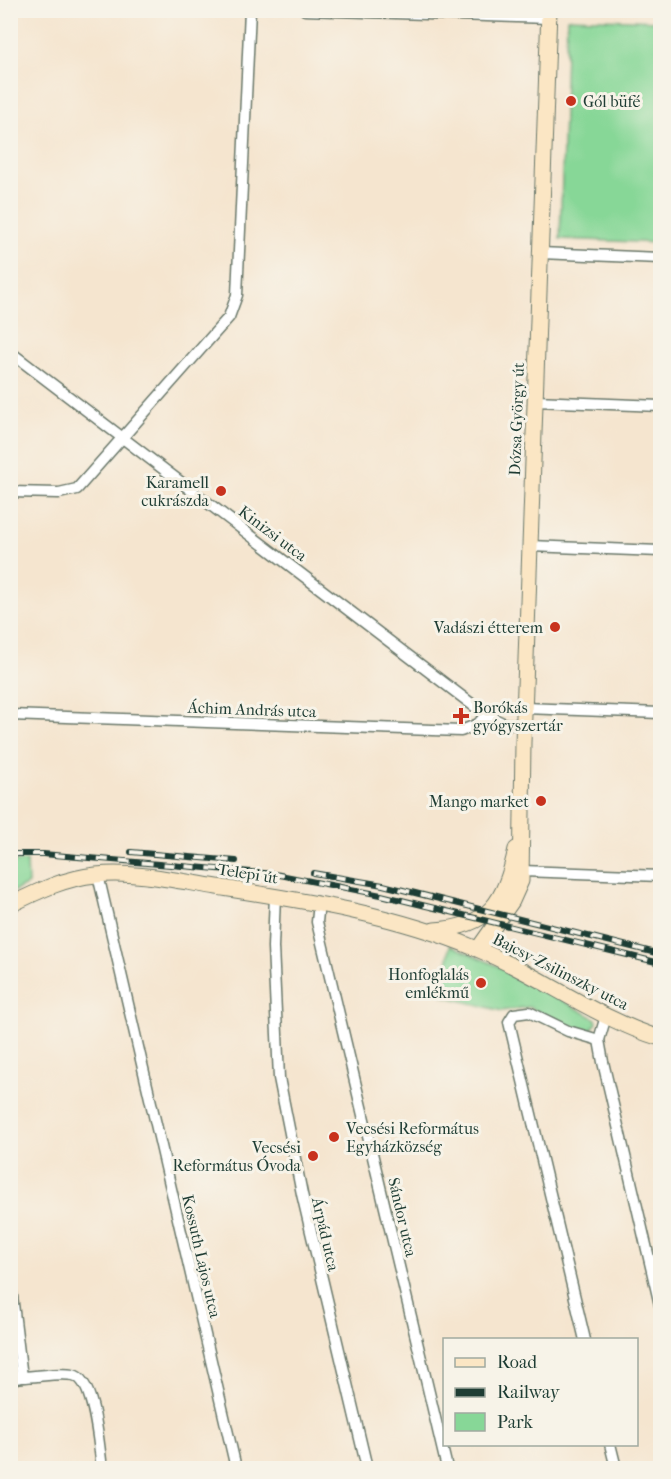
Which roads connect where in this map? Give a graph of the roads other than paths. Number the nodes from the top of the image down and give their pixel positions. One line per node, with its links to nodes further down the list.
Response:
1 (250, 10): 9 (street)
2 (305, 10): 3 (street)
3 (549, 14): 4 (main road, Dózsa György út)
4 (540, 252): 5 (street); 7 (main road, Dózsa György út)
5 (660, 258)
6 (10, 352): 9 (street, Kinizsi utca)
7 (535, 401): 8 (street); 11 (main road, Dózsa György út)
8 (660, 406)
9 (123, 438): 10 (street); 16 (street, Kinizsi utca)
10 (10, 492)
11 (530, 546): 12 (street); 13 (main road, Dózsa György út)
12 (660, 551)
13 (524, 708): 14 (street); 17 (main road, Dózsa György út)
14 (660, 713)
15 (10, 715): 16 (street, Áchim András utca)
16 (486, 715): 17 (street, Kinizsi utca)
17 (523, 725): 18 (main road, Dózsa György út)
18 (520, 829): 19 (main road, Dózsa György út); 25 (main road, Dózsa György út)
19 (522, 871): 21 (street); 27 (main road, Dózsa György út)
20 (98, 875): 22 (main road, Telepi út); 24 (main road, Telepi út); 38 (street, Kossuth Lajos utca)
21 (660, 876)
22 (275, 896): 23 (main road, Telepi út); 39 (street, Árpád utca)
23 (319, 903): 26 (main road, Telepi út); 40 (street, Sándor utca)
24 (10, 905)
25 (476, 922): 26 (main road); 27 (main road)
26 (428, 930): 27 (main road, Telepi út)
27 (478, 949): 28 (main road, Bajcsy-Zsilinszky utca)
28 (606, 1016): 29 (main road, Bajcsy-Zsilinszky utca); 30 (street)
29 (660, 1038)
30 (599, 1040): 32 (street); 33 (street)
31 (10, 1279): 34 (street)
32 (660, 1305)
33 (585, 1338)
34 (22, 1377): 35 (street); 37 (street)
35 (10, 1379)
36 (610, 1446): 41 (street)
37 (102, 1468)
38 (236, 1468)
39 (367, 1468)
40 (447, 1468)
41 (616, 1468)

